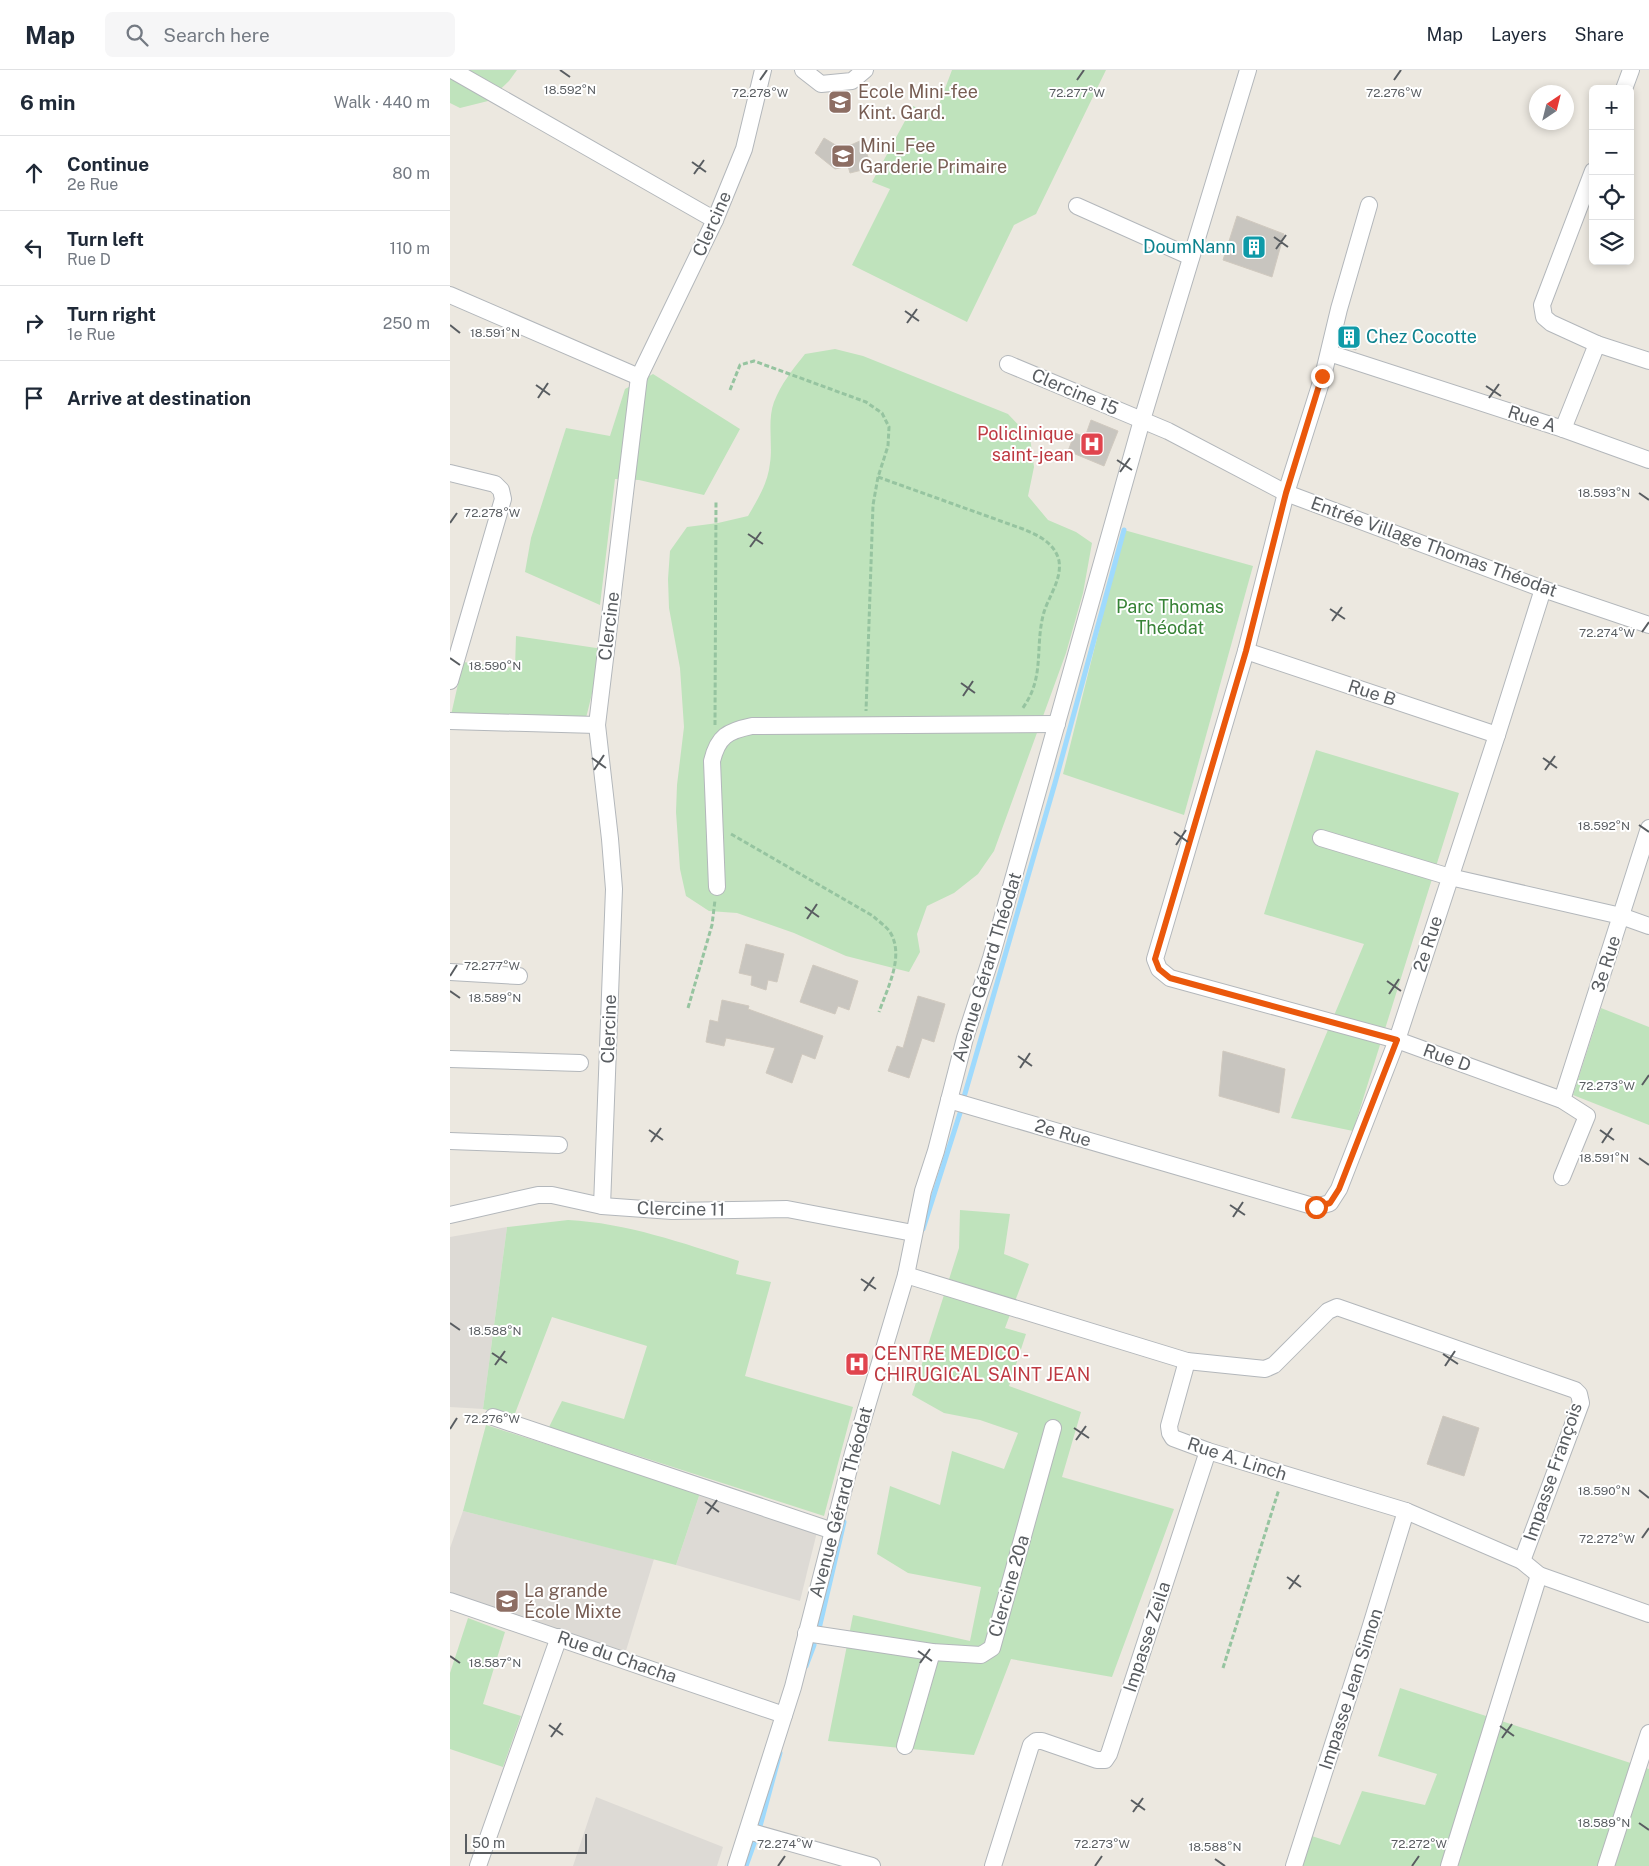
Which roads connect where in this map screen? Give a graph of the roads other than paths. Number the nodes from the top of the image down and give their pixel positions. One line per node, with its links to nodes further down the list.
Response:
1 (452, 70): 11 (street)
2 (763, 70): 11 (street, Clercine)
3 (803, 70): 4 (street)
4 (865, 70)
5 (1248, 70): 12 (street, Avenue Gérard Théodat)
6 (1631, 70): 7 (street)
7 (1625, 85)
8 (1591, 175): 14 (street)
9 (1369, 205): 15 (street)
10 (1077, 206): 12 (street)
11 (715, 220): 18 (street, Clercine)
12 (1191, 257): 19 (street, Avenue Gérard Théodat)
13 (450, 295): 18 (street)
14 (1597, 344): 16 (street); 20 (street)
15 (1329, 353): 20 (street, Rue A); 23 (street)
16 (1649, 361)
17 (1008, 364): 19 (street, Clercine 15)
18 (639, 377): 30 (street, Clercine)
19 (1142, 420): 23 (street, Entrée Village Thomas Théodat); 29 (street, Avenue Gérard Théodat)
20 (1563, 429): 21 (street, Rue A)
21 (1649, 460)
22 (450, 473): 27 (street)
23 (1286, 493): 24 (street, Entrée Village Thomas Théodat); 26 (street)
24 (1543, 588): 25 (street, Entrée Village Thomas Théodat); 31 (street, 2e Rue)
25 (1649, 625)
26 (1246, 651): 31 (street, Rue B); 40 (street, Rue D)
27 (450, 680)
28 (450, 721): 30 (street)
29 (1057, 724): 35 (street); 43 (street, Avenue Gérard Théodat)
30 (596, 725): 48 (street, Clercine)
31 (1497, 734): 34 (street, 2e Rue)
32 (1649, 828): 36 (street, 3e Rue)
33 (1321, 838): 34 (street)
34 (1450, 877): 36 (street); 40 (street, 2e Rue)
35 (716, 887)
36 (1621, 916): 37 (street); 44 (street, 3e Rue)
37 (1649, 926)
38 (450, 972): 39 (street)
39 (519, 976)
40 (1397, 1040): 43 (street, 2e Rue); 44 (street, Rue D)
41 (450, 1059): 42 (street)
42 (580, 1062)
43 (949, 1100): 50 (street, Avenue Gérard Théodat)
44 (1562, 1100): 47 (street, Rue D)
45 (450, 1141): 46 (street)
46 (559, 1145)
47 (1562, 1177)
48 (602, 1206): 49 (street, Clercine 11); 50 (street, Clercine 11)
49 (450, 1215)
50 (913, 1233): 51 (street, Avenue Gérard Théodat)
51 (909, 1276): 52 (street); 57 (street, Avenue Gérard Théodat)
52 (1187, 1361): 55 (street, Rue A. Linch); 58 (street, Impasse François)
53 (493, 1417): 57 (street)
54 (1053, 1428): 64 (street, Clercine 20a)
55 (1208, 1451): 56 (street, Rue A. Linch); 72 (street, Impasse Zeila)
56 (1406, 1511): 58 (street, Rue A. Linch); 73 (street, Impasse Jean Simon)
57 (833, 1531): 62 (street, Avenue Gérard Théodat)
58 (1522, 1561): 59 (street, Rue A. Linch)
59 (1539, 1575): 61 (street, Rue A. Linch); 74 (street)
60 (450, 1601): 63 (street, Rue du Chacha)
61 (1649, 1614)
62 (806, 1633): 64 (street, Clercine 20a); 65 (street, Avenue Gérard Théodat)
63 (559, 1637): 65 (street, Rue du Chacha); 69 (street)
64 (932, 1652): 67 (street)
65 (784, 1715): 68 (street, Avenue Gérard Théodat)
66 (1649, 1733): 75 (street)
67 (905, 1746)
68 (755, 1833): 70 (street, Avenue Gérard Théodat); 71 (street)
69 (478, 1866)
70 (736, 1866)
71 (872, 1866)
72 (993, 1866)
73 (1294, 1866)
74 (1449, 1866)
75 (1606, 1866)

